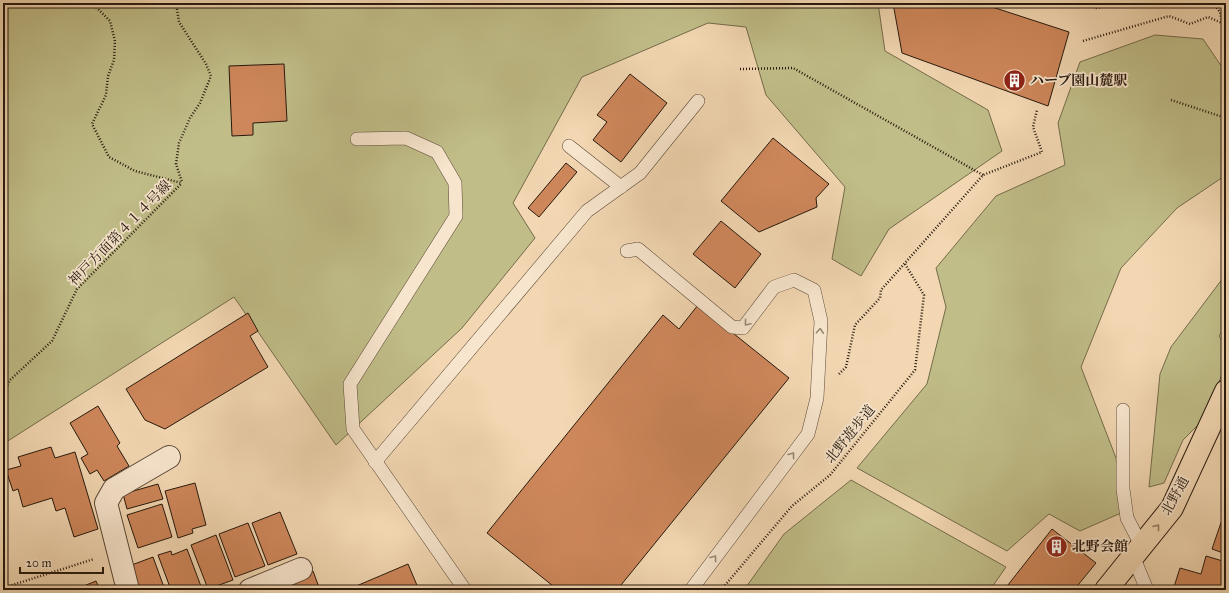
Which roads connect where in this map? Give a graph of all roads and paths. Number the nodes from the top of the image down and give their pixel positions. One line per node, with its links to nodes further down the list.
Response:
1 (92, 3): 17 (path)
2 (176, 3): 17 (path)
3 (1085, 3): 4 (path)
4 (1117, 3)
5 (1213, 3): 6 (path)
6 (1222, 23): 7 (path); 8 (path)
7 (1226, 28)
8 (1083, 41)
9 (740, 69): 16 (path)
10 (1171, 100): 13 (path)
11 (698, 101): 18 (lane)
12 (1037, 110): 16 (path)
13 (1226, 118)
14 (357, 139): 26 (lane)
15 (569, 146): 18 (lane)
16 (984, 175): 20 (path)
17 (182, 183): 22 (path, 神戸方面第４１４号線)
18 (621, 187): 26 (lane)
19 (627, 251): 23 (lane, one-way to 19)
20 (905, 264): 23 (path); 35 (path, 北野遊歩道)
21 (1226, 391): 27 (main road, 北野通, one-way to 21)
22 (3, 393)
23 (817, 398): 34 (lane, one-way to 23)
24 (1123, 410): 27 (lane)
25 (169, 457): 28 (street)
26 (375, 462): 33 (lane)
27 (1137, 551): 36 (main road, 北野通); 37 (lane)
28 (118, 552): 30 (path); 31 (street)
29 (301, 569): 32 (street)
30 (3, 588)
31 (128, 590)
32 (250, 590)
33 (465, 590)
34 (691, 590)
35 (721, 590)
36 (1106, 590)
37 (1147, 590)

